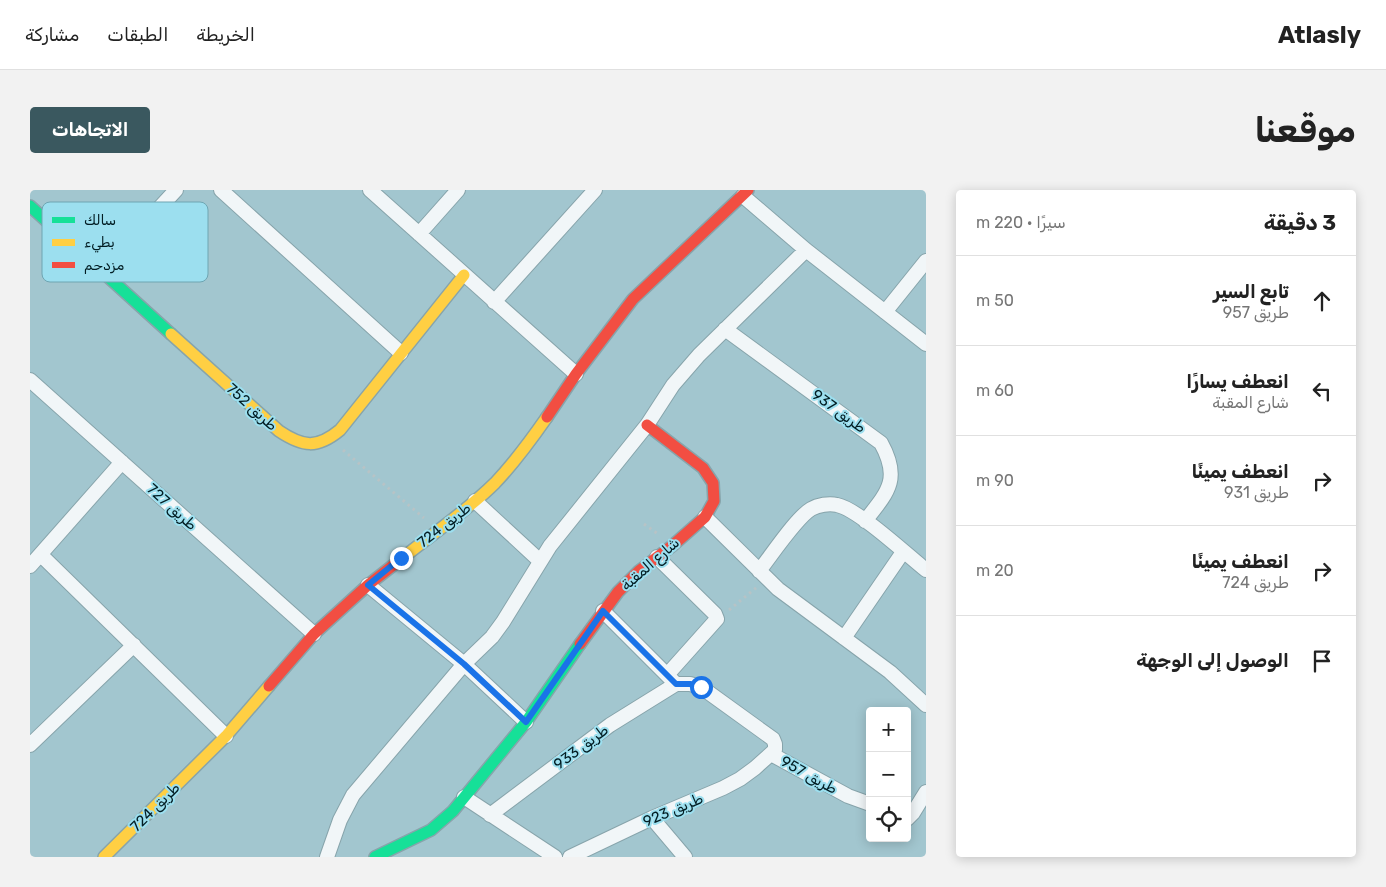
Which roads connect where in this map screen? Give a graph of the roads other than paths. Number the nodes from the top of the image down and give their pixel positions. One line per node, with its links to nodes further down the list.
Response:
1 (176, 190): 7 (street)
2 (221, 190): 19 (street)
3 (370, 190): 10 (street)
4 (458, 190): 10 (street)
5 (595, 190): 15 (street)
6 (746, 193): 11 (street); 20 (street, طريق 724)
7 (165, 202)
8 (30, 206): 9 (street, طريق 752)
9 (42, 217)
10 (418, 234): 13 (street)
11 (806, 250): 16 (street); 17 (street)
12 (926, 261): 16 (street)
13 (464, 275): 15 (street); 19 (street)
14 (113, 282): 19 (street, طريق 752)
15 (494, 302): 20 (street)
16 (885, 312): 18 (street)
17 (725, 329): 22 (street); 26 (street, طريق 937)
18 (926, 344)
19 (401, 353)
20 (576, 374): 24 (street, طريق 724)
21 (30, 380): 23 (street, طريق 727)
22 (646, 425): 25 (street, شارع المقبة); 30 (street)
23 (122, 462): 28 (street); 36 (street, طريق 727)
24 (475, 501): 30 (street); 34 (street, طريق 724)
25 (705, 517): 29 (street, شارع المقبة); 33 (street)
26 (866, 521): 27 (street); 33 (street)
27 (904, 552): 32 (street); 37 (street)
28 (41, 555): 31 (street); 38 (street)
29 (657, 557): 35 (street, شارع المقبة); 40 (street, طريق 933)
30 (540, 561): 39 (street)
31 (30, 566)
32 (926, 570)
33 (763, 575): 37 (street)
34 (368, 585): 36 (street, طريق 724); 39 (street)
35 (603, 611): 40 (street); 42 (street, شارع المقبة)
36 (314, 634): 43 (street, طريق 724)
37 (844, 638): 41 (street)
38 (134, 645): 43 (street); 44 (street)
39 (464, 664): 42 (street); 55 (street)
40 (672, 679): 45 (street, طريق 957); 49 (street, طريق 933)
41 (926, 705)
42 (526, 722): 47 (street, شارع المقبة)
43 (226, 736): 54 (street, طريق 724)
44 (30, 745)
45 (771, 754): 48 (street, طريق 957); 51 (street, طريق 923)
46 (926, 792): 50 (street)
47 (464, 797): 49 (street); 56 (street, شارع المقبة)
48 (866, 799)
49 (490, 815): 52 (street)
50 (911, 815)
51 (652, 818): 53 (street); 57 (street, طريق 923)
52 (550, 856)
53 (682, 856)
54 (104, 857)
55 (327, 857)
56 (375, 857)
57 (570, 857)

